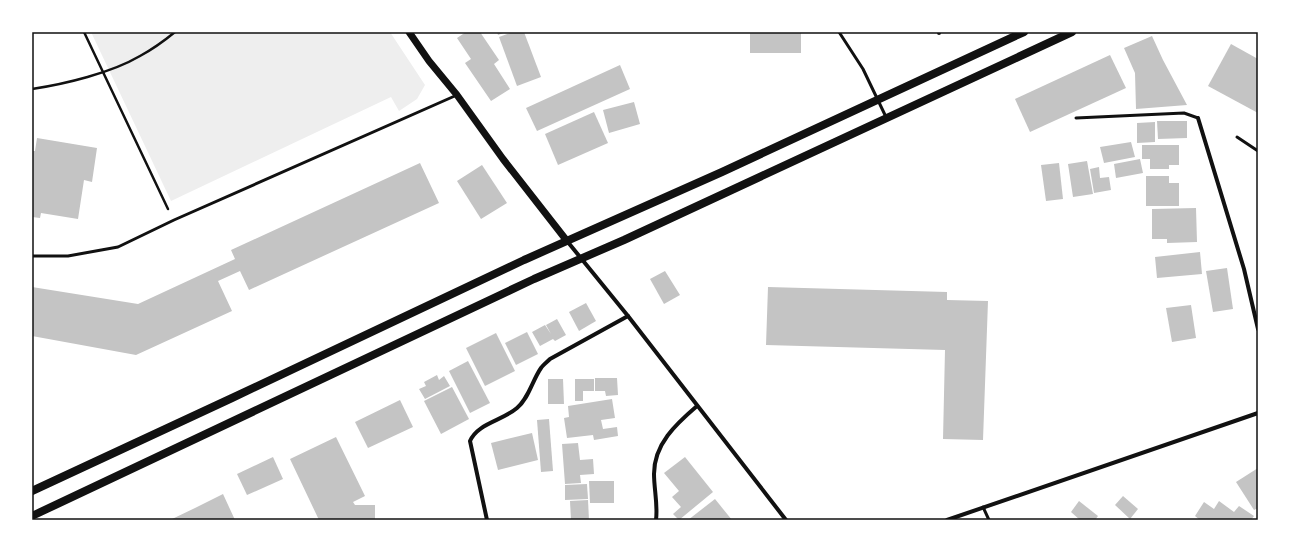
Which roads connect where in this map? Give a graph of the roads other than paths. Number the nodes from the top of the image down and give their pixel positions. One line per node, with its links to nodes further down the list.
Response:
1 (409, 32): 5 (street)
2 (839, 32): 6 (lane)
3 (1024, 32): 6 (main road)
4 (1072, 32): 7 (main road)
5 (457, 95): 12 (street); 13 (lane)
6 (878, 100): 7 (lane); 12 (main road)
7 (887, 118): 14 (main road)
8 (1076, 118): 9 (lane)
9 (1198, 118): 16 (street)
10 (1237, 137): 11 (lane)
11 (1258, 151)
12 (568, 241): 14 (street); 19 (main road)
13 (32, 256)
14 (581, 259): 15 (street); 21 (main road)
15 (628, 316): 17 (street); 22 (street)
16 (1258, 329)
17 (697, 406): 23 (street); 24 (street)
18 (1258, 413): 20 (street)
19 (32, 491)
20 (982, 507): 25 (street); 26 (lane)
21 (32, 516)
22 (486, 520)
23 (656, 520)
24 (786, 520)
25 (947, 520)
26 (989, 520)

